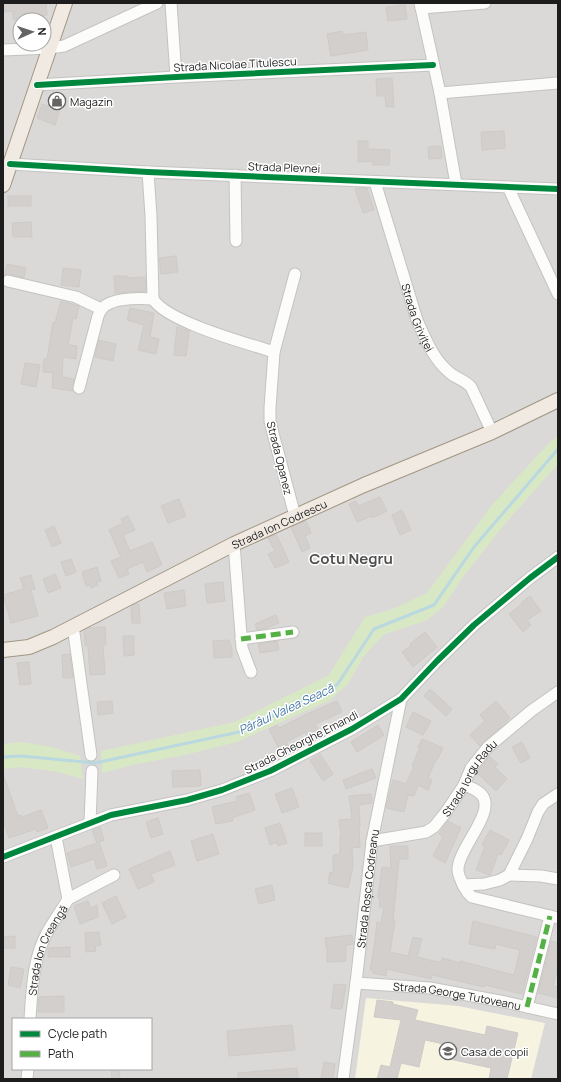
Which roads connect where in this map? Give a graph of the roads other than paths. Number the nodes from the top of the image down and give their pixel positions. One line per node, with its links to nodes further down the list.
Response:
1 (65, 3): 6 (main road)
2 (157, 3): 7 (street)
3 (171, 3): 10 (street)
4 (485, 3): 5 (street)
5 (421, 5): 9 (street)
6 (52, 42)
7 (52, 48)
8 (49, 52): 12 (main road)
9 (433, 65): 10 (street, Strada Nicolae Titulescu); 13 (street)
10 (176, 77): 12 (street, Strada Nicolae Titulescu)
11 (558, 83): 13 (street)
12 (38, 85): 14 (main road)
13 (440, 93): 18 (street)
14 (8, 161): 15 (street, Strada Plevnei); 19 (main road)
15 (148, 172): 16 (street, Strada Plevnei); 26 (street)
16 (235, 175): 17 (street, Strada Plevnei); 22 (street)
17 (375, 182): 18 (street, Strada Plevnei); 31 (street, Strada Griviței)
18 (456, 184): 20 (street, Strada Plevnei)
19 (3, 185)
20 (508, 187): 21 (street, Strada Plevnei); 25 (street)
21 (558, 188)
22 (236, 241)
23 (295, 274): 28 (street, Strada Opanez)
24 (8, 281): 27 (street)
25 (558, 294)
26 (153, 299): 27 (street); 28 (street)
27 (101, 309): 29 (street)
28 (274, 352): 32 (street, Strada Opanez)
29 (79, 388)
30 (558, 400): 31 (main road, Strada Ion Codrescu)
31 (492, 432): 32 (main road, Strada Ion Codrescu)
32 (295, 516): 33 (main road, Strada Ion Codrescu)
33 (234, 544): 35 (main road, Strada Ion Codrescu); 37 (street)
34 (558, 556): 41 (street, Strada Gheorghe Emandi)
35 (73, 626): 38 (main road, Strada Ion Codrescu); 42 (street)
36 (293, 632): 37 (street)
37 (240, 638): 39 (street)
38 (3, 650)
39 (251, 672)
40 (558, 692): 44 (street, Strada Iorgu Radu)
41 (401, 699): 46 (street, Strada Gheorghe Emandi); 48 (street, Strada Roșca Codreanu)
42 (91, 755)
43 (92, 771): 46 (street)
44 (464, 785): 48 (street, Strada Iorgu Radu); 53 (street)
45 (558, 794): 51 (street)
46 (90, 823): 47 (street, Strada Gheorghe Emandi)
47 (56, 837): 49 (street, Strada Gheorghe Emandi); 54 (street, Strada Ion Creangă)
48 (372, 841): 56 (street, Strada Roșca Codreanu)
49 (3, 857)
50 (114, 875): 54 (street)
51 (509, 875): 52 (street); 53 (street)
52 (558, 879)
53 (463, 885): 55 (street)
54 (68, 899): 59 (street, Strada Ion Creangă)
55 (554, 917): 57 (street)
56 (356, 983): 57 (street, Strada George Tutoveanu); 60 (street, Strada Roșca Codreanu)
57 (527, 1007): 58 (street, Strada George Tutoveanu)
58 (558, 1014)
59 (30, 1018)
60 (343, 1079)

